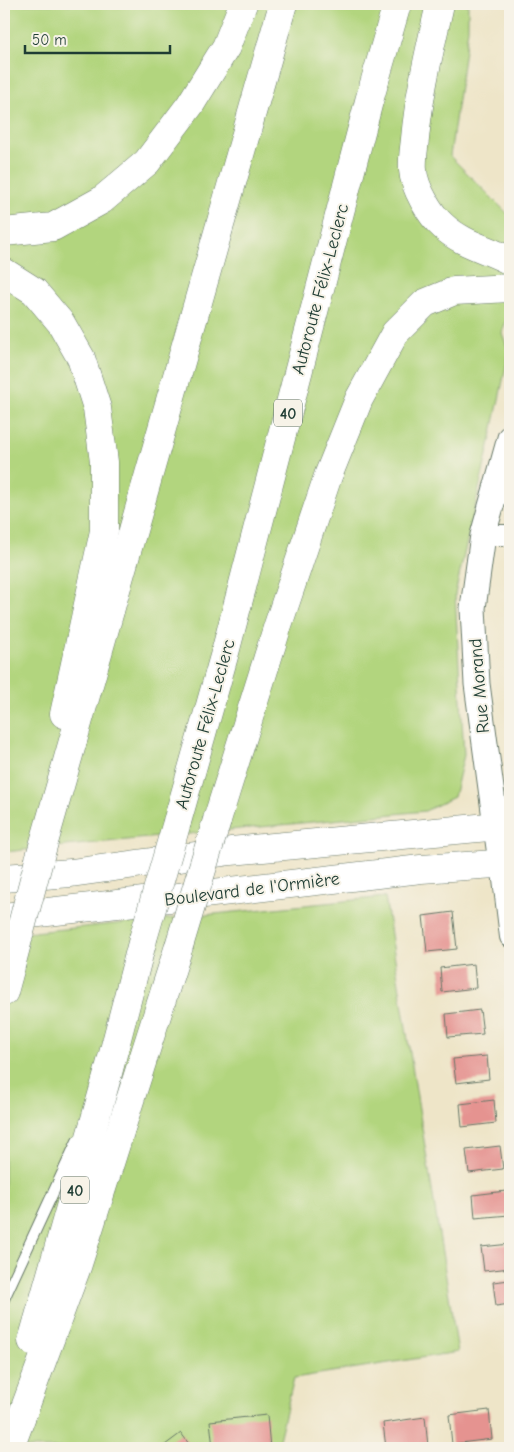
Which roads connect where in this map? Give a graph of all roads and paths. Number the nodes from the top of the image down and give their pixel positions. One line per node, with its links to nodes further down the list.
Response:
1 (243, 4): 5 (main road)
2 (283, 4): 13 (main road)
3 (397, 4): 19 (main road, Autoroute Félix-Leclerc / 40, bridge)
4 (440, 4): 6 (main road)
5 (4, 232)
6 (510, 261)
7 (4, 272): 13 (main road)
8 (510, 288): 20 (main road, bridge)
9 (510, 438): 11 (street, Rue Morand)
10 (510, 535): 11 (street)
11 (483, 536): 12 (street, Rue Morand)
12 (504, 825): 14 (street, Rue Morand); 15 (main road)
13 (39, 860): 18 (main road, bridge)
14 (506, 863): 16 (main road, Boulevard de l'Ormière); 17 (street, Rue Morand)
15 (4, 878)
16 (4, 917)
17 (510, 937)
18 (4, 992)
19 (106, 1077): 21 (lane); 22 (main road, Autoroute Félix-Leclerc / 40)
20 (77, 1267): 23 (main road); 24 (main road)
21 (4, 1299)
22 (4, 1441)
23 (10, 1448)
24 (28, 1448)

